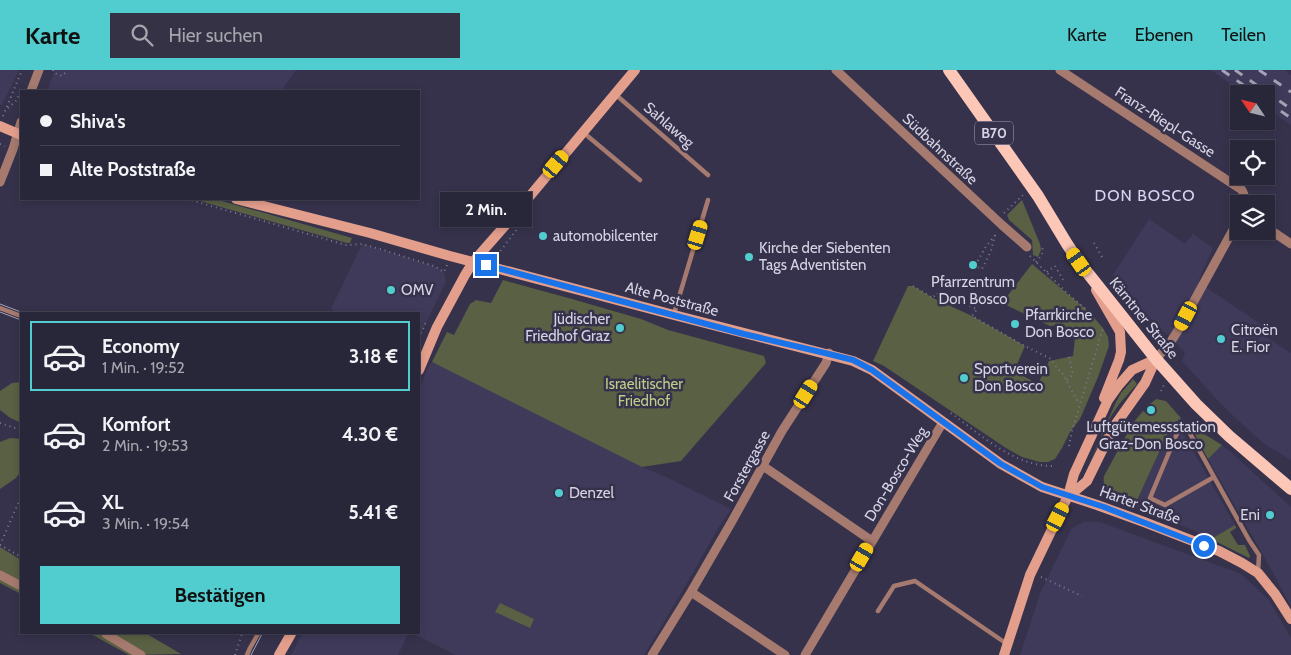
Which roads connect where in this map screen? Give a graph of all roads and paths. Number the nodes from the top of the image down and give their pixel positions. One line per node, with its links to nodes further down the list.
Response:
1 (22, 70): 14 (path)
2 (39, 70): 11 (street)
3 (53, 70): 8 (path)
4 (635, 70): 13 (main road)
5 (836, 70): 28 (street, Südbahnstraße)
6 (949, 70): 38 (main road, Kärntner Straße / B70)
7 (1060, 70): 24 (street, Franz-Riepl-Gasse)
8 (65, 73)
9 (23, 85): 10 (path)
10 (21, 90)
11 (31, 90)
12 (20, 92): 14 (path)
13 (615, 94): 16 (main road); 20 (lane, Sahlaweg)
14 (6, 109): 15 (path)
15 (1, 121): 17 (main road)
16 (583, 132): 21 (lane); 37 (main road)
17 (20, 134): 22 (street)
18 (0, 144): 19 (path)
19 (4, 145)
20 (708, 175)
21 (640, 180)
22 (0, 182)
23 (1023, 194): 28 (path)
24 (1244, 195)
25 (190, 200): 39 (path)
26 (240, 200): 37 (main road, Alte Poststraße)
27 (708, 200): 45 (lane)
28 (997, 220): 34 (street, Südbahnstraße)
29 (1275, 233): 33 (street)
30 (1230, 235): 52 (street)
31 (1094, 243): 36 (path)
32 (1043, 244): 40 (path)
33 (1291, 244)
34 (1027, 247)
35 (990, 252): 35 (path)
36 (1102, 257)
37 (473, 262): 45 (main road, Alte Poststraße); 53 (main road)
38 (1079, 262): 52 (main road, Kärntner Straße / B70); 57 (main road)
39 (444, 272)
40 (1046, 273): 41 (path); 44 (path)
41 (1066, 283)
42 (913, 286): 54 (path)
43 (0, 308): 46 (lane)
44 (1088, 311)
45 (674, 315): 50 (main road, Alte Poststraße)
46 (20, 316)
47 (426, 322): 49 (path)
48 (1103, 328): 55 (path)
49 (420, 336)
50 (829, 354): 58 (main road, Alte Poststraße); 62 (street, Forstergasse)
51 (1069, 357): 54 (path)
52 (1156, 359): 57 (main road); 65 (main road, Kärntner Straße / B70); 66 (main road)
53 (420, 368)
54 (1066, 380): 55 (path)
55 (1080, 403): 61 (path)
56 (946, 410): 63 (path)
57 (1101, 414): 66 (main road)
58 (943, 422): 66 (main road, Alte Poststraße); 68 (street, Don-Bosco-Weg)
59 (0, 423): 60 (path)
60 (20, 430)
61 (1069, 446)
62 (763, 466): 68 (street, Don-Bosco-Weg); 75 (street, Forstergasse)
63 (1055, 466)
64 (1214, 478): 64 (lane); 71 (lane)
65 (1291, 488)
66 (1068, 496): 71 (main road, Harter Straße); 83 (main road)
67 (20, 499): 69 (path)
68 (872, 541): 90 (street, Don-Bosco-Weg)
69 (0, 545): 70 (path)
70 (20, 556)
71 (1258, 573): 78 (main road, Harter Straße)
72 (0, 575): 74 (street)
73 (1041, 577): 76 (path)
74 (20, 585)
75 (691, 592): 88 (street, Forstergasse); 89 (street)
76 (1082, 596)
77 (878, 611): 83 (lane)
78 (1291, 619)
79 (106, 634): 84 (street)
80 (242, 634): 85 (path)
81 (258, 634): 86 (lane)
82 (291, 634): 87 (main road)
83 (1007, 644): 91 (main road)
84 (140, 655)
85 (235, 655)
86 (247, 655)
87 (279, 655)
88 (652, 655)
89 (785, 655)
90 (805, 655)
91 (1004, 655)

